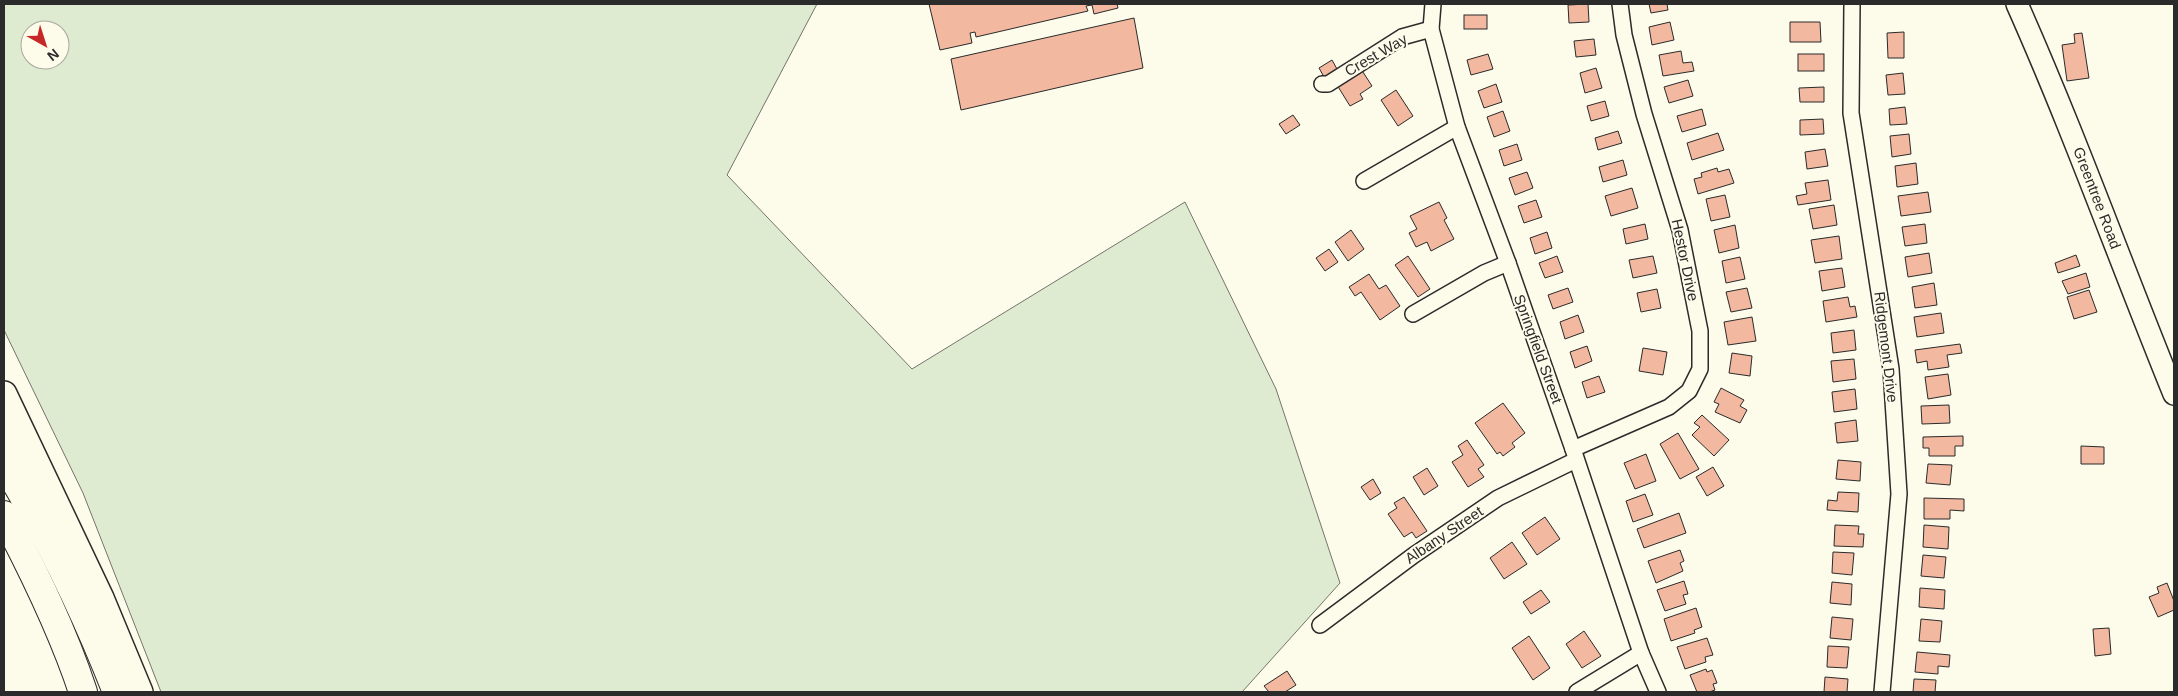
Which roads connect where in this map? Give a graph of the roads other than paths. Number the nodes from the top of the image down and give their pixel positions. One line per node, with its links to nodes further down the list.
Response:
1 (1433, 4): 5 (street, Springfield Street)
2 (1620, 4): 14 (street, Hestor Drive)
3 (1852, 4): 25 (street, Ridgemont Drive)
4 (2017, 4): 12 (main road, Greentree Road)
5 (1431, 30): 6 (street, Crest Way); 7 (street, Springfield Street)
6 (1322, 84)
7 (1457, 127): 8 (street); 9 (street, Springfield Street)
8 (1364, 181)
9 (1508, 263): 10 (street); 14 (street, Springfield Street)
10 (1413, 314)
11 (4, 394): 22 (highway)
12 (2174, 394)
13 (4, 424): 17 (highway)
14 (1575, 454): 18 (street, Albany Street); 19 (street, Springfield Street)
15 (4, 463): 17 (highway)
16 (4, 515): 20 (highway)
17 (54, 553): 21 (highway)
18 (1320, 625)
19 (1641, 653): 23 (street); 24 (street, Springfield Street)
20 (83, 692)
21 (117, 692)
22 (140, 692)
23 (1577, 692)
24 (1658, 692)
25 (1882, 692)

